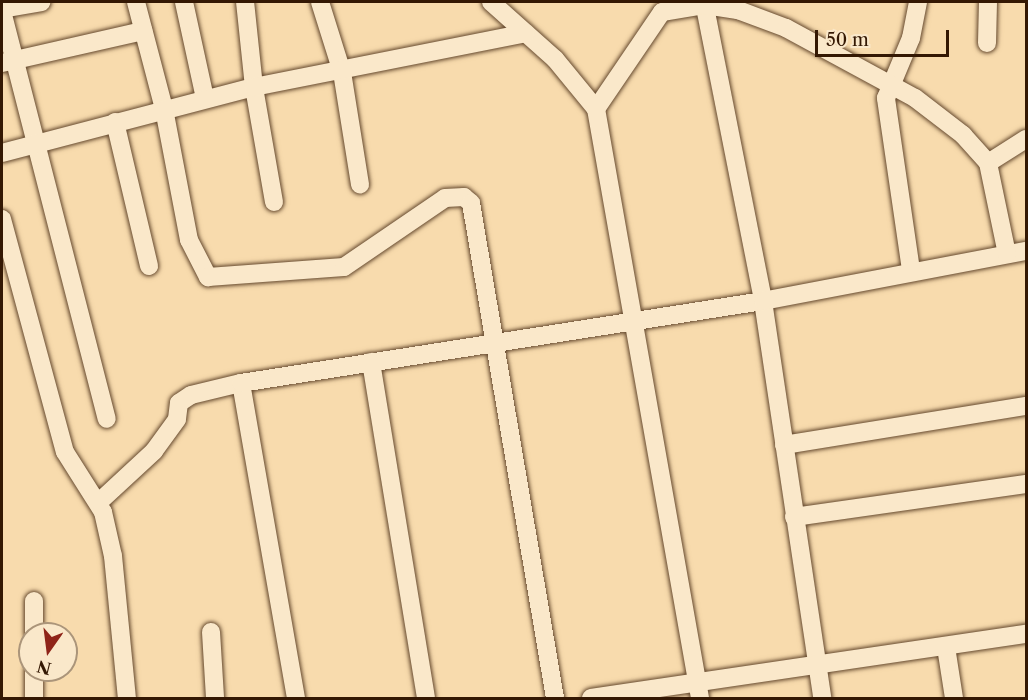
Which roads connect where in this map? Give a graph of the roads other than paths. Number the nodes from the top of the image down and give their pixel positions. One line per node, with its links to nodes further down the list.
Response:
1 (41, 2): 10 (street)
2 (136, 2): 11 (street)
3 (184, 2): 18 (street)
4 (245, 2): 17 (street)
5 (320, 2): 15 (street)
6 (491, 2): 12 (street)
7 (918, 2): 16 (street)
8 (988, 2): 13 (street)
9 (704, 3): 16 (street); 20 (street); 33 (street)
10 (2, 10): 14 (street)
11 (143, 30): 14 (street); 19 (street)
12 (526, 33): 15 (street); 20 (street)
13 (987, 43)
14 (8, 62): 23 (street)
15 (342, 72): 17 (street); 26 (street)
16 (890, 80): 25 (street); 32 (street)
17 (254, 87): 18 (street); 27 (street)
18 (205, 98): 19 (street)
19 (165, 108): 21 (street); 35 (street)
20 (596, 110): 34 (street)
21 (115, 123): 23 (street); 31 (street)
22 (1026, 139): 25 (street)
23 (39, 144): 24 (street); 39 (street)
24 (2, 153)
25 (988, 163): 30 (street)
26 (360, 185)
27 (274, 202)
28 (3, 229): 42 (street)
29 (1026, 251): 30 (street)
30 (1007, 254): 32 (street)
31 (149, 266)
32 (910, 270): 33 (street)
33 (763, 301): 34 (street); 40 (street)
34 (636, 322): 35 (street); 51 (street)
35 (497, 344): 36 (street); 57 (street)
36 (371, 362): 37 (street); 56 (street)
37 (241, 383): 42 (street); 55 (street)
38 (1026, 406): 40 (street)
39 (107, 419)
40 (784, 445): 43 (street)
41 (1026, 484): 43 (street)
42 (95, 495): 53 (street)
43 (794, 517): 49 (street)
44 (34, 601): 45 (street)
45 (34, 622)
46 (211, 632): 54 (street)
47 (1026, 634): 48 (street)
48 (946, 647): 49 (street); 60 (street)
49 (816, 666): 51 (street); 59 (street)
50 (34, 682): 52 (street)
51 (698, 691): 58 (street)
52 (34, 699)
53 (127, 699)
54 (215, 699)
55 (296, 699)
56 (426, 699)
57 (555, 699)
58 (591, 699)
59 (822, 699)
60 (954, 699)

